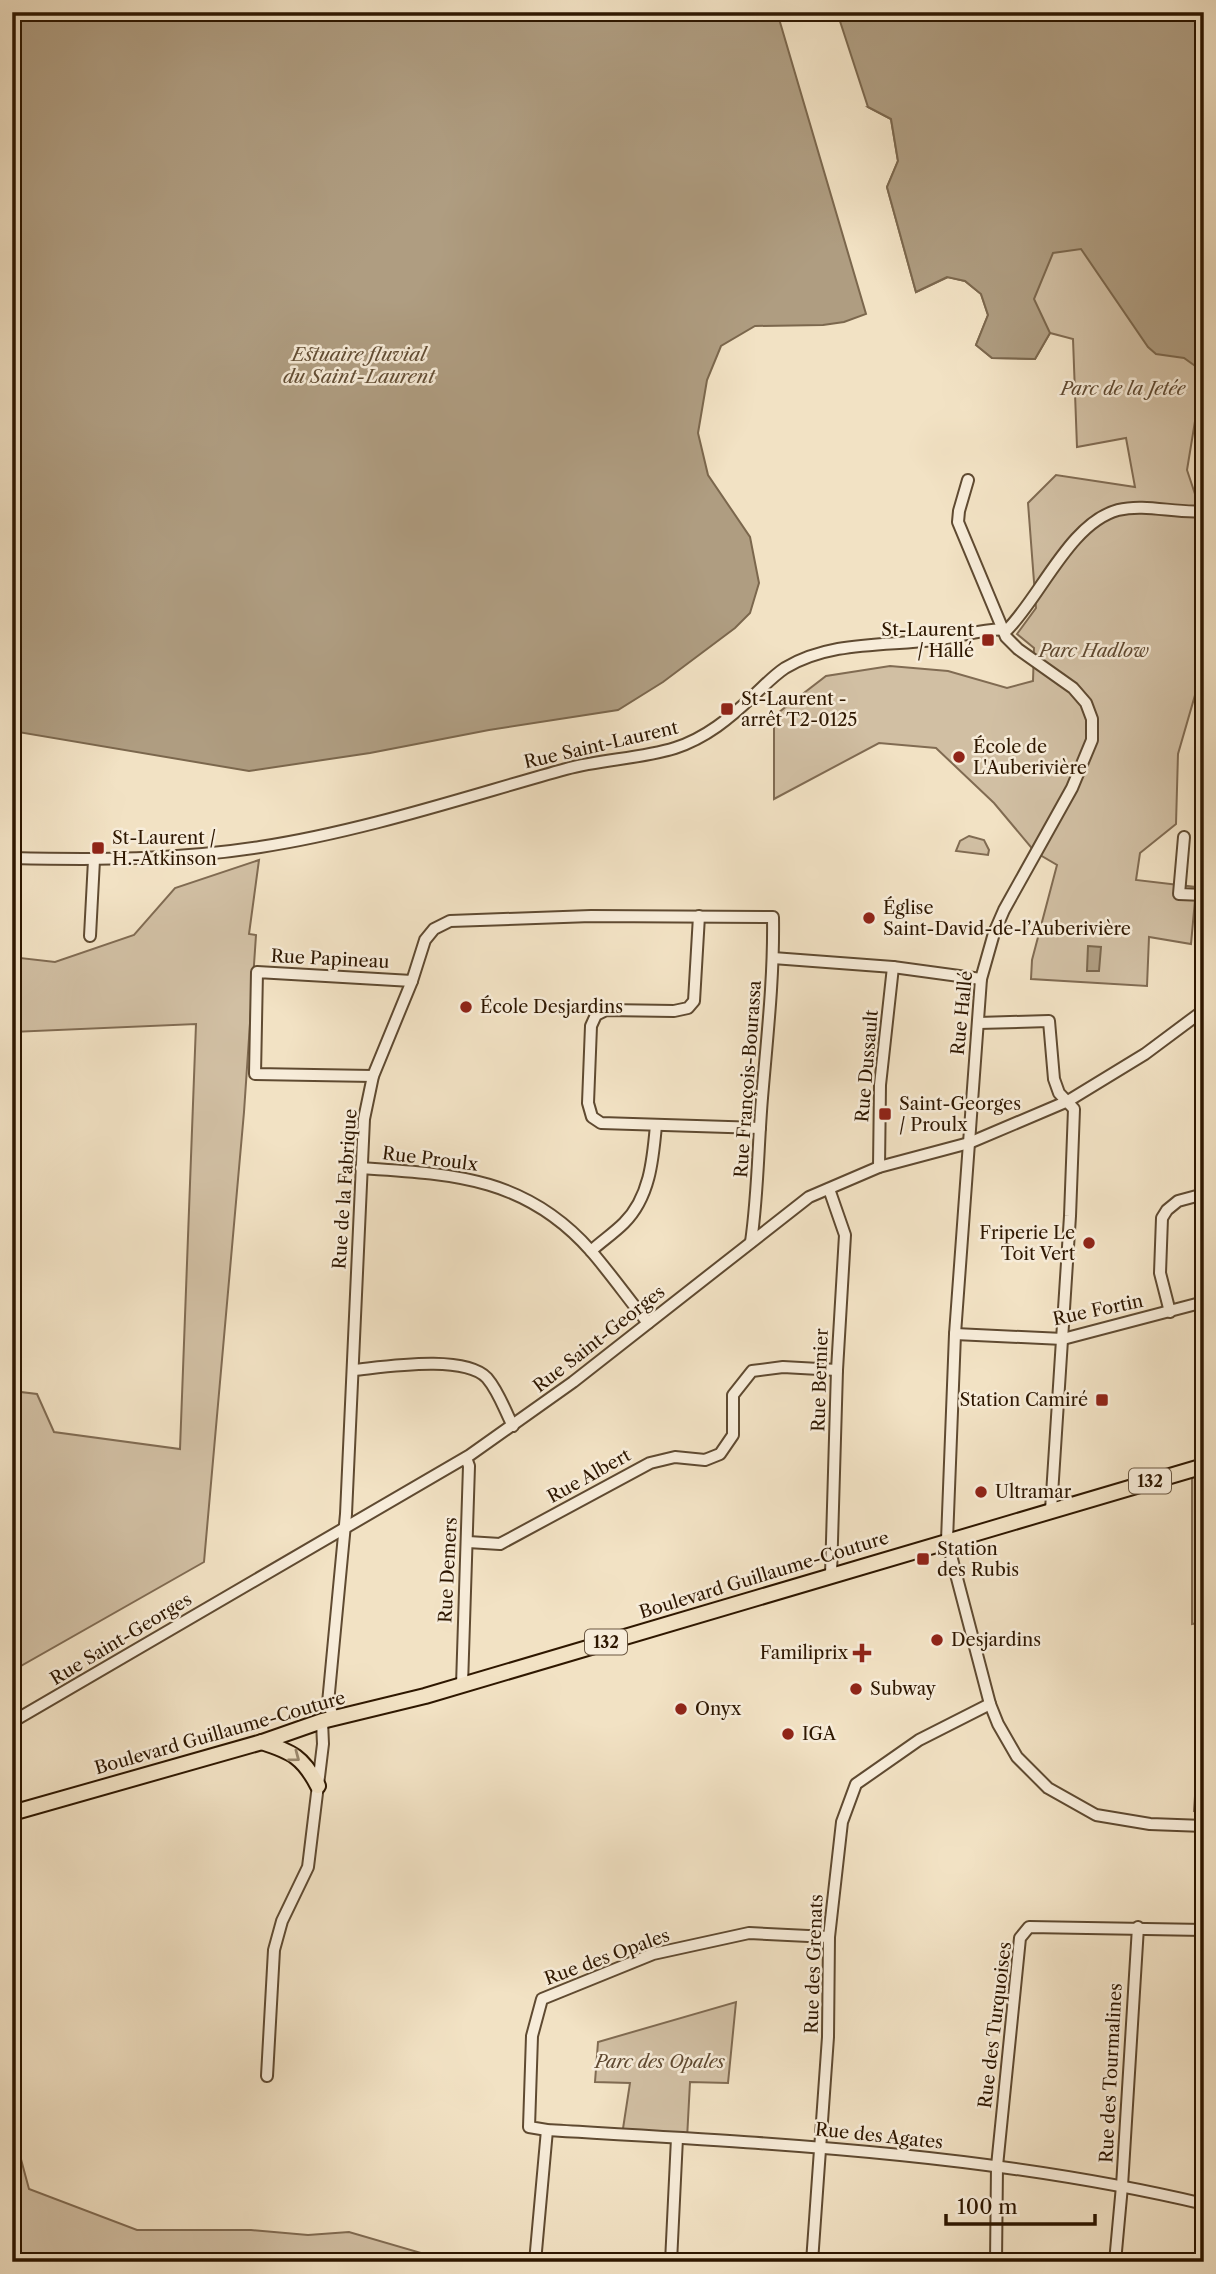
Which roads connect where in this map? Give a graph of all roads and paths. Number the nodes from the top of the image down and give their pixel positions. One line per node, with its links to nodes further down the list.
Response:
1 (968, 480): 3 (street, Rue Hallé)
2 (1204, 511): 3 (street)
3 (1002, 629): 6 (street, Rue Saint-Laurent); 13 (street, Rue Hallé)
4 (1184, 838): 7 (street)
5 (12, 858): 6 (street, Rue Saint-Laurent)
6 (94, 860): 10 (street)
7 (1204, 895)
8 (699, 916): 9 (street, Rue de la Fabrique); 14 (street, Rue de la Fabrique); 19 (street)
9 (773, 917): 11 (street, Rue François-Bourassa)
10 (90, 936)
11 (773, 958): 12 (street); 20 (street, Rue François-Bourassa)
12 (893, 967): 13 (street); 22 (street, Rue Dussault)
13 (981, 979): 16 (street, Rue Hallé)
14 (412, 981): 17 (street, Rue de la Fabrique); 17 (street, Rue Papineau)
15 (1204, 1010): 18 (street, Rue Saint-Georges)
16 (978, 1023): 18 (street); 21 (street, Rue Hallé)
17 (373, 1076): 23 (street, Rue de la Fabrique)
18 (1068, 1101): 21 (street, Rue Saint-Georges); 32 (street)
19 (656, 1125): 20 (street); 27 (street)
20 (760, 1128): 26 (street, Rue François-Bourassa)
21 (969, 1143): 22 (street, Rue Saint-Georges); 31 (street, Rue Hallé)
22 (878, 1167): 24 (street, Rue Saint-Georges)
23 (361, 1168): 27 (street, Rue Proulx); 33 (street, Rue de la Fabrique)
24 (829, 1189): 26 (street, Rue Saint-Georges); 34 (street, Rue Bernier)
25 (1204, 1194): 29 (street)
26 (751, 1242): 30 (street, Rue Saint-Georges)
27 (591, 1251): 30 (street, Rue Proulx)
28 (1204, 1302): 29 (street, Rue Fortin)
29 (1170, 1312): 32 (street, Rue Fortin)
30 (648, 1324): 35 (street, Rue Saint-Georges)
31 (955, 1334): 32 (street, Rue Fortin); 40 (street, Rue Hallé)
32 (1063, 1339): 38 (street)
33 (354, 1370): 35 (street); 39 (street, Rue de la Fabrique)
34 (837, 1370): 41 (street, Rue Albert); 42 (street, Rue Bernier)
35 (513, 1426): 36 (street, Rue Saint-Georges)
36 (466, 1458): 39 (street, Rue Saint-Georges); 41 (street, Rue Demers)
37 (1204, 1466): 38 (main road, Boulevard Guillaume-Couture / 132)
38 (1051, 1510): 40 (main road, Boulevard Guillaume-Couture / 132)
39 (345, 1529): 45 (street, Rue Saint-Georges); 46 (street, Rue de la Fabrique)
40 (947, 1540): 42 (main road, Boulevard Guillaume-Couture / 132); 44 (street, Rue Hallé)
41 (468, 1542): 43 (street, Rue Demers)
42 (831, 1575): 43 (main road, Boulevard Guillaume-Couture / 132)
43 (462, 1685): 46 (main road, Boulevard Guillaume-Couture / 132)
44 (990, 1704): 50 (street, Rue Hallé); 53 (street, Rue des Grenats)
45 (15, 1719)
46 (328, 1720): 47 (main road, Boulevard Guillaume-Couture / 132); 48 (street, Rue de la Fabrique)
47 (262, 1742): 48 (main road, one-way to 48); 49 (main road, Boulevard Guillaume-Couture / 132)
48 (318, 1786): 54 (street, Rue de la Fabrique)
49 (12, 1813)
50 (1204, 1826)
51 (1138, 1927): 52 (street, Rue des Turquoises); 58 (street, Rue des Turquoises); 59 (street, Rue des Tourmalines)
52 (1204, 1930)
53 (829, 1937): 55 (street, Rue des Opales); 57 (street, Rue des Grenats)
54 (267, 2076)
55 (547, 2130): 56 (street, Rue des Agates); 61 (street)
56 (677, 2138): 57 (street, Rue des Agates); 62 (street)
57 (820, 2147): 58 (street, Rue des Agates); 63 (street, Rue des Grenats)
58 (997, 2166): 59 (street, Rue des Agates); 64 (street, Rue des Turquoises)
59 (1122, 2186): 60 (street, Rue des Agates); 65 (street, Rue des Tourmalines)
60 (1204, 2204)
61 (535, 2262)
62 (671, 2262)
63 (812, 2262)
64 (996, 2262)
65 (1115, 2262)

